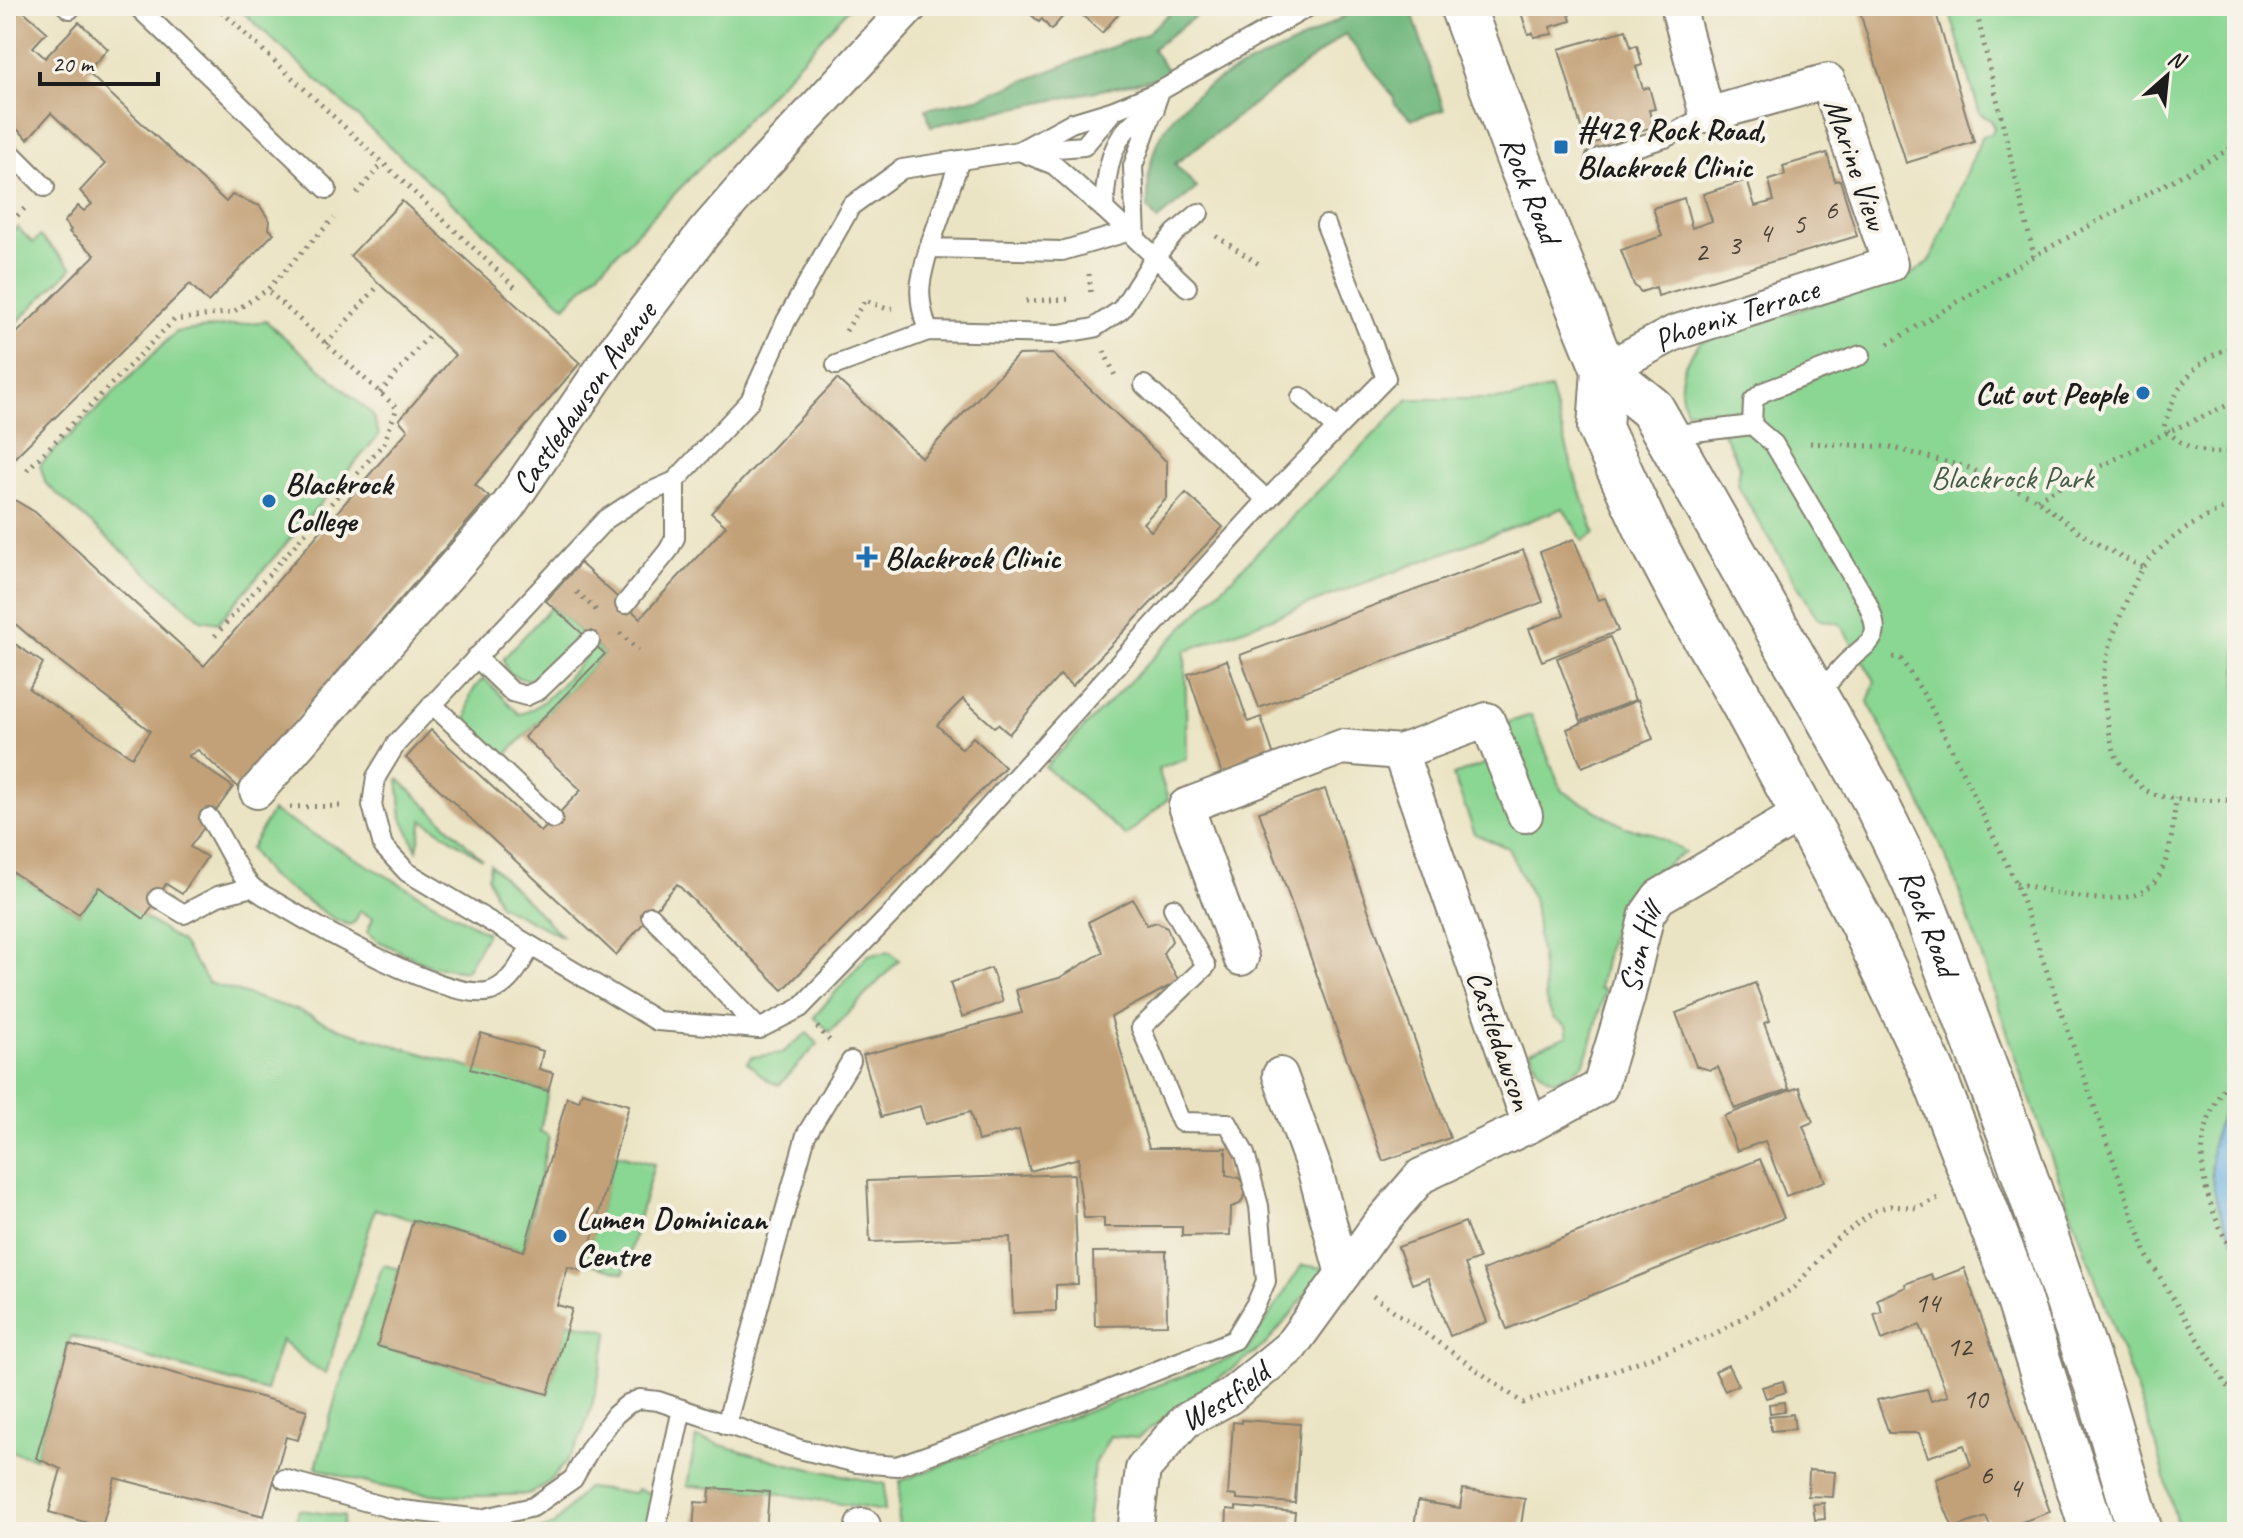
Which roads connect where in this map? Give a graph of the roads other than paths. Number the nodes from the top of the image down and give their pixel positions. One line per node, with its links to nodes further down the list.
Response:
1 (137, 6): 14 (lane)
2 (910, 6): 41 (street, Castledawson Avenue)
3 (1310, 6): 6 (lane)
4 (1462, 6): 26 (main road, Rock Road)
5 (1680, 14): 8 (street)
6 (1160, 91): 7 (lane); 10 (lane)
7 (1155, 110): 15 (lane); 18 (lane)
8 (1707, 115): 11 (lane); 21 (street, Marine View)
9 (6, 148): 13 (lane)
10 (1019, 151): 12 (lane); 15 (lane)
11 (1595, 159)
12 (960, 160): 19 (lane); 32 (lane)
13 (45, 187)
14 (327, 189)
15 (1104, 209): 18 (lane)
16 (1199, 213): 20 (lane)
17 (1326, 225): 30 (lane)
18 (1132, 235): 19 (lane); 20 (lane)
19 (929, 248): 23 (lane)
20 (1155, 257): 22 (lane); 23 (lane)
21 (1871, 270): 26 (street, Phoenix Terrace)
22 (1187, 287)
23 (928, 331): 25 (lane)
24 (1861, 355): 29 (lane)
25 (836, 365)
26 (1604, 370): 31 (main road, Rock Road); 42 (main road, Rock Road)
27 (1144, 385): 33 (lane)
28 (1301, 397): 30 (lane)
29 (1752, 425): 31 (lane); 37 (lane)
30 (1336, 428): 33 (lane)
31 (1667, 435): 37 (main road, Rock Road)
32 (675, 481): 34 (lane); 36 (lane)
33 (1267, 500): 52 (lane)
34 (625, 604)
35 (590, 641): 36 (lane)
36 (476, 657): 38 (lane)
37 (1816, 697): 40 (main road, Rock Road)
38 (432, 704): 45 (lane); 50 (lane)
39 (1400, 752): 43 (street); 51 (street); 55 (street, Castledawson)
40 (1864, 780): 42 (main road); 64 (main road, Rock Road)
41 (270, 800)
42 (1804, 812): 55 (street, Sion Hill); 63 (main road, Rock Road)
43 (1525, 815)
44 (209, 818): 46 (lane)
45 (553, 819)
46 (252, 887): 47 (lane); 50 (lane)
47 (158, 898)
48 (1173, 908): 58 (lane)
49 (651, 916): 52 (lane)
50 (531, 946): 52 (lane)
51 (1241, 958)
52 (759, 1029)
53 (851, 1061): 58 (lane)
54 (1280, 1075): 56 (street)
55 (1530, 1125): 56 (street, Castledawson)
56 (1343, 1274): 62 (street, Westfield)
57 (682, 1409): 58 (lane); 60 (lane); 61 (lane)
58 (726, 1425)
59 (284, 1479): 60 (lane)
60 (437, 1523)
61 (655, 1532)
62 (1135, 1532)
63 (2093, 1532)
64 (2140, 1532)

